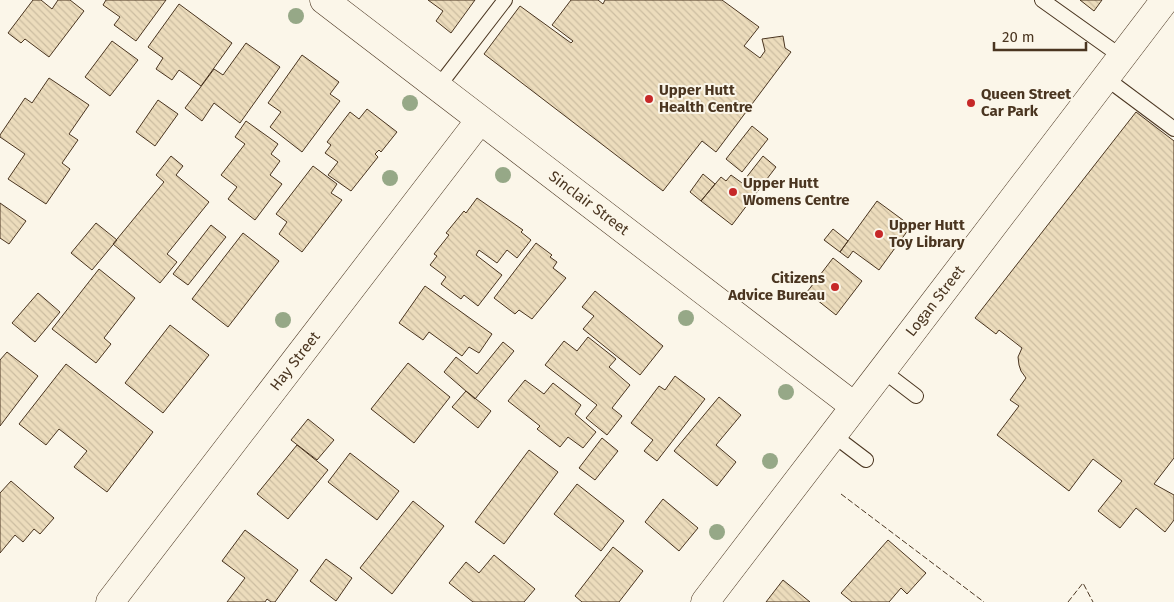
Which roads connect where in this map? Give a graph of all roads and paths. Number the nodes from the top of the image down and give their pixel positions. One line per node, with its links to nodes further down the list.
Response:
1 (324, 0): 6 (street, Sinclair Street)
2 (504, 0): 6 (lane)
3 (1042, 0): 5 (lane)
4 (1165, 0): 5 (street, Logan Street)
5 (1114, 68): 8 (lane); 9 (street, Logan Street)
6 (438, 87): 7 (street, Sinclair Street)
7 (480, 120): 11 (street, Sinclair Street); 14 (street, Hay Street)
8 (1174, 129)
9 (882, 370): 10 (lane); 11 (street, Logan Street)
10 (916, 396)
11 (854, 406): 12 (street, Logan Street)
12 (833, 435): 13 (lane); 15 (street, Logan Street)
13 (866, 460)
14 (110, 602)
15 (705, 602)

